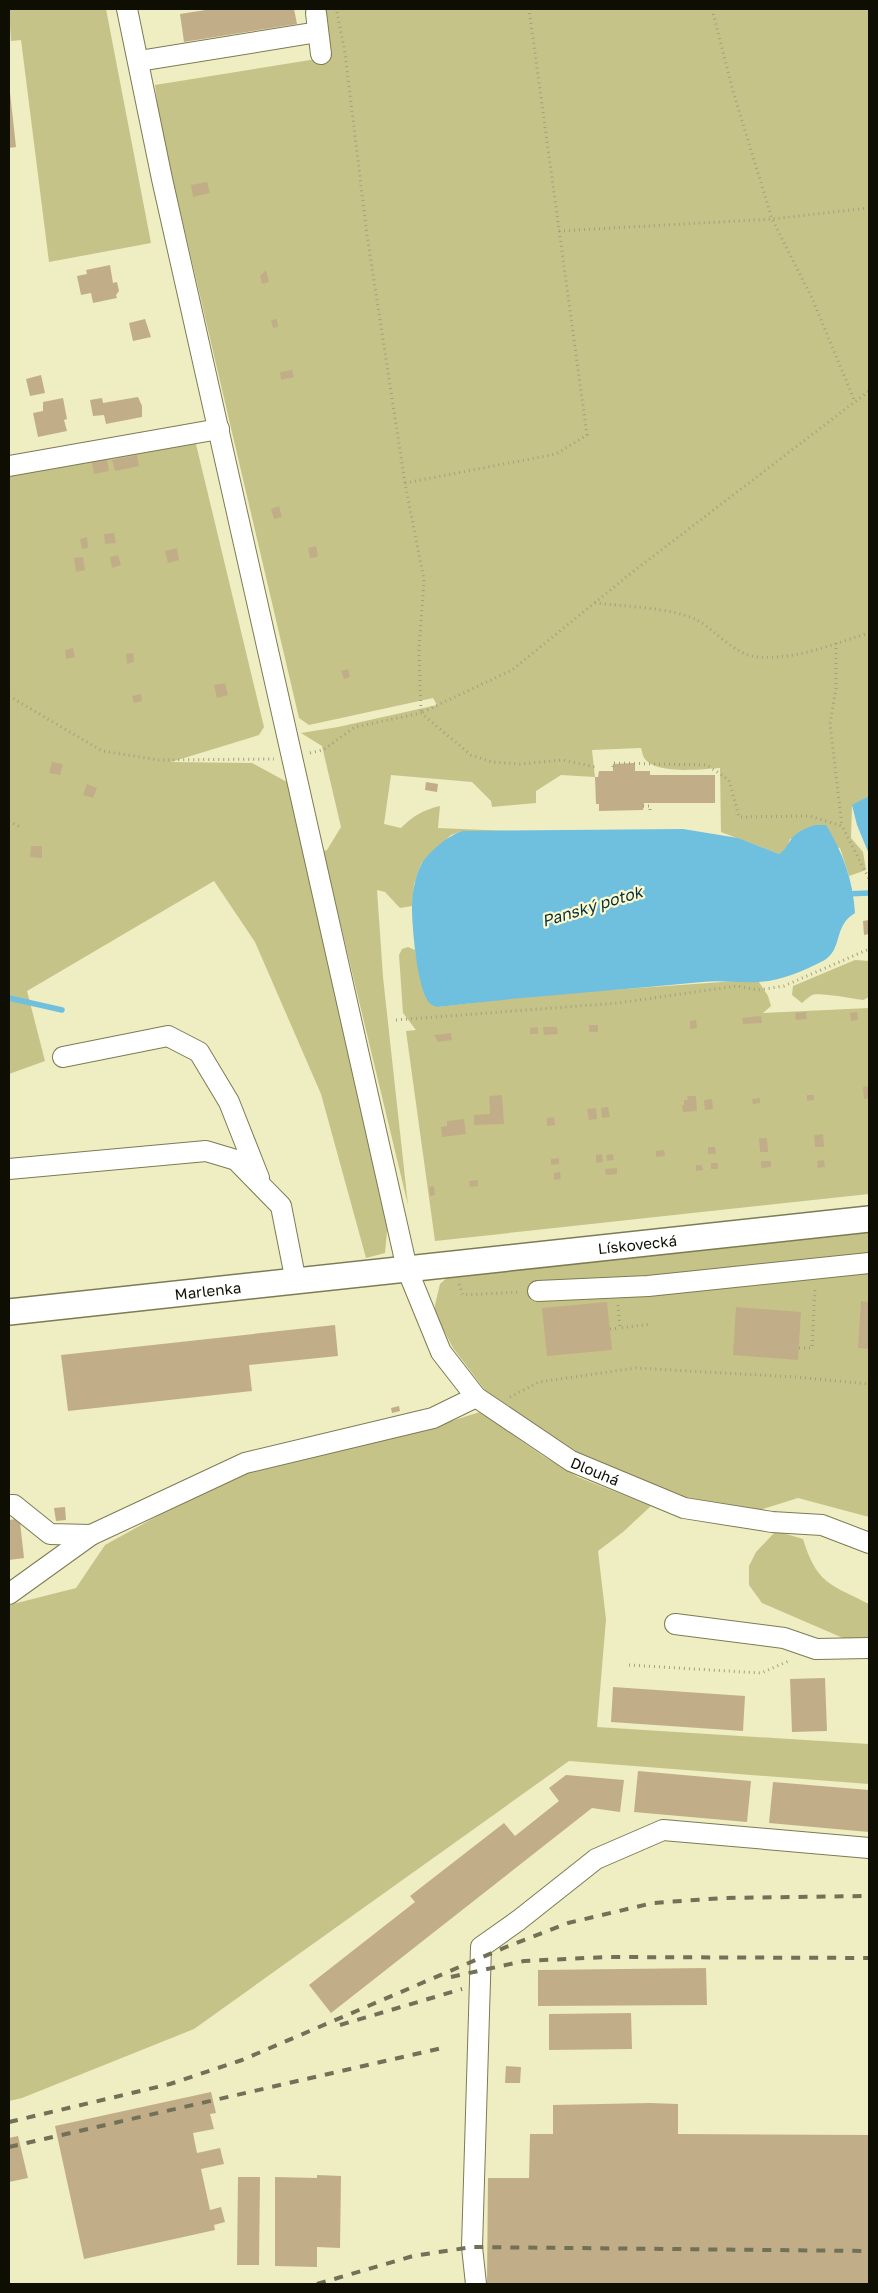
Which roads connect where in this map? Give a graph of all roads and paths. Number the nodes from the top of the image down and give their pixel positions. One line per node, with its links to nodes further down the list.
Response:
1 (126, 9): 6 (street, Dlouhá)
2 (336, 9): 14 (path)
3 (528, 9): 9 (path)
4 (712, 9): 8 (path)
5 (321, 54): 6 (street)
6 (139, 61): 12 (street, Dlouhá)
7 (869, 208): 8 (path)
8 (772, 219): 9 (path); 11 (path)
9 (559, 231): 14 (path)
10 (869, 391): 11 (path)
11 (855, 402): 15 (path)
12 (219, 429): 13 (street); 20 (street, Dlouhá)
13 (9, 466)
14 (405, 483): 19 (path)
15 (595, 603): 17 (path); 19 (path)
16 (869, 633): 17 (path)
17 (836, 643): 26 (path)
18 (9, 696): 20 (path)
19 (421, 713): 20 (path); 21 (path)
20 (293, 758): 37 (street, Dlouhá)
21 (595, 768)
22 (613, 768): 26 (path)
23 (644, 806): 24 (path)
24 (650, 810)
25 (9, 821): 27 (path)
26 (842, 826): 28 (path)
27 (22, 828)
28 (869, 879)
29 (869, 949): 30 (path)
30 (396, 1020)
31 (63, 1057): 33 (street)
32 (9, 1169): 33 (street)
33 (262, 1184): 39 (street)
34 (869, 1219): 36 (main road, Lískovecká)
35 (869, 1263): 38 (street)
36 (452, 1265): 37 (main road, Lískovecká); 41 (path)
37 (408, 1269): 39 (main road, Marlenka); 48 (street, Dlouhá)
38 (814, 1270): 40 (street); 46 (path)
39 (296, 1282): 42 (main road, Marlenka)
40 (617, 1287): 41 (street); 44 (path)
41 (538, 1291)
42 (9, 1312)
43 (651, 1324): 44 (path)
44 (620, 1328): 45 (path)
45 (610, 1329)
46 (799, 1348)
47 (869, 1384): 48 (path)
48 (484, 1402): 50 (street); 51 (street, Dlouhá)
49 (9, 1505): 50 (street)
50 (91, 1535): 52 (street)
51 (869, 1543)
52 (9, 1594)
53 (674, 1624): 55 (street)
54 (869, 1648): 55 (street)
55 (816, 1649): 56 (path)
56 (628, 1665)
57 (869, 1848): 58 (street)
58 (476, 2284)

